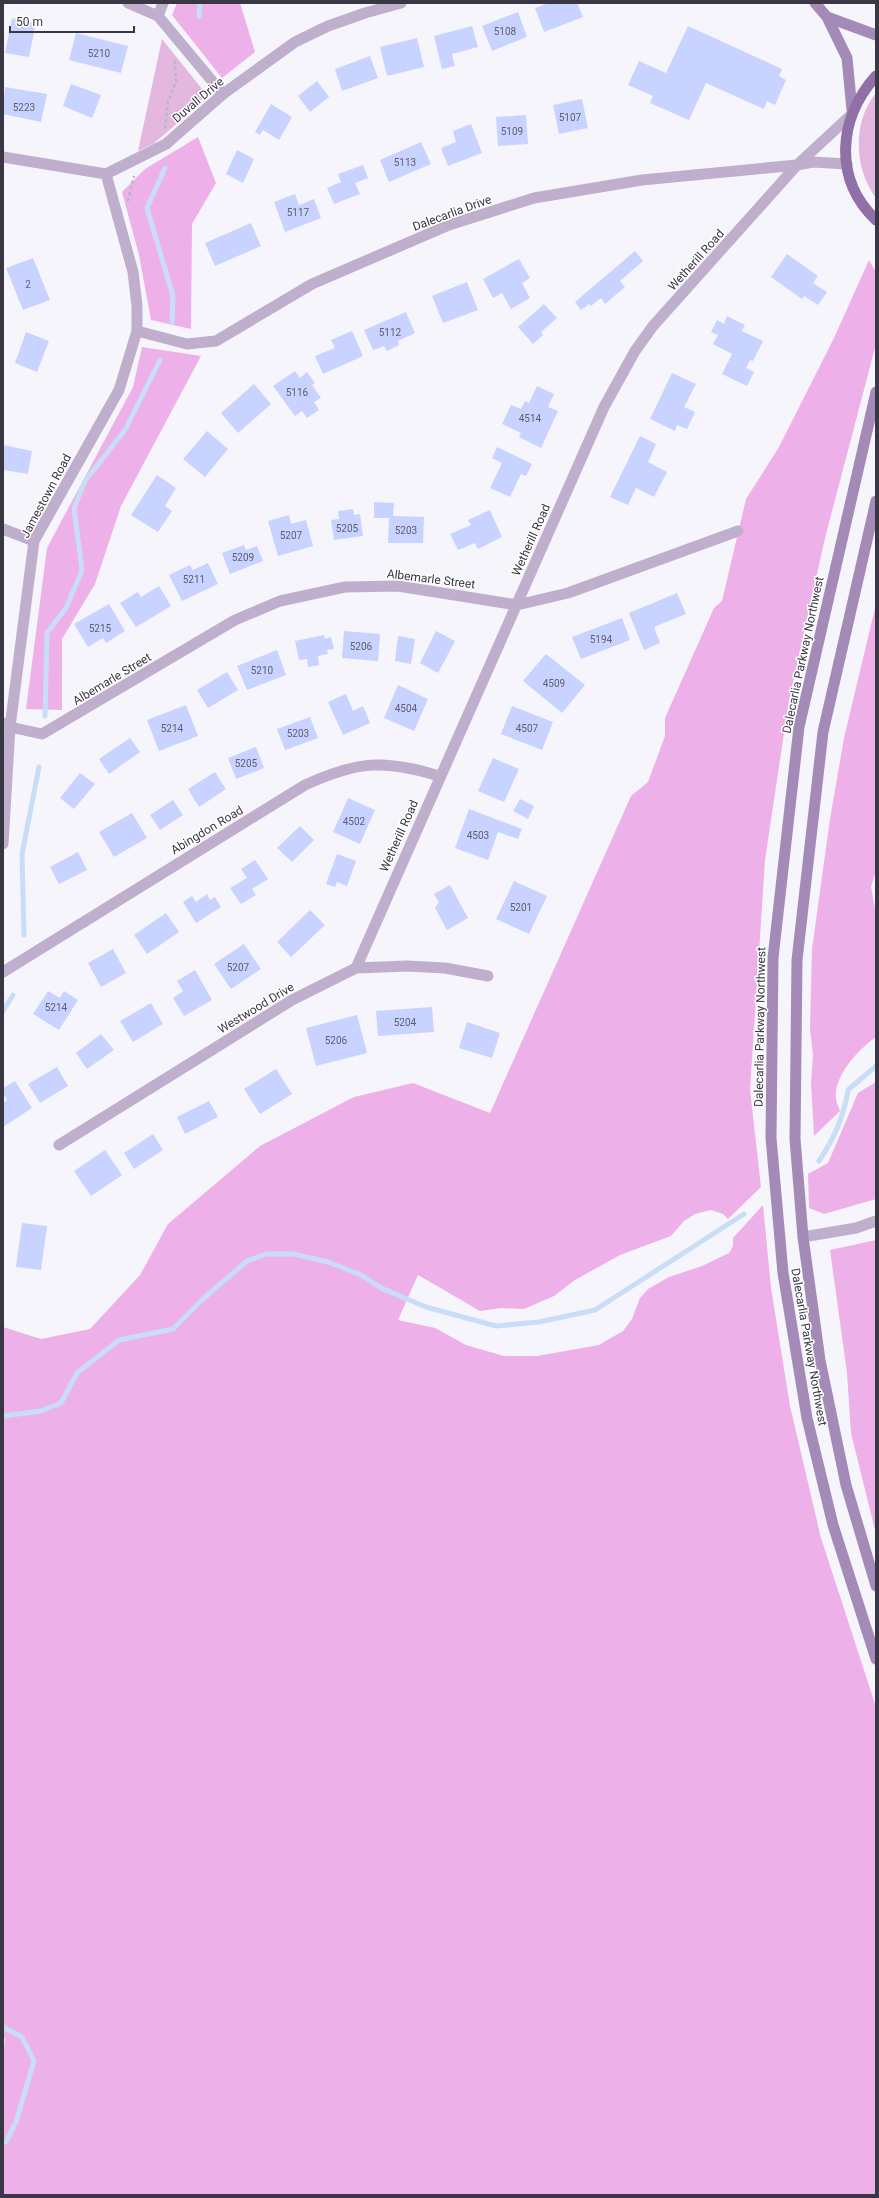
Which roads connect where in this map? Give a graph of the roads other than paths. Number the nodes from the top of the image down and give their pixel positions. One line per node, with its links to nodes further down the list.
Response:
1 (128, 3): 5 (street)
2 (163, 3): 5 (street)
3 (401, 3): 9 (street, Duvall Drive)
4 (815, 3): 6 (main road)
5 (158, 16): 9 (street)
6 (827, 17): 7 (main road); 10 (main road)
7 (876, 35)
8 (876, 76): 10 (main road)
9 (223, 94): 14 (street, Duvall Drive)
10 (851, 113): 12 (main road); 13 (street)
11 (3, 157): 14 (street)
12 (847, 164): 13 (street, Dalecarlia Drive); 15 (main road)
13 (797, 165): 16 (street, Dalecarlia Drive); 22 (street, Wetherill Road)
14 (106, 174): 16 (street, Jamestown Road)
15 (876, 220)
16 (137, 331): 21 (street, Jamestown Road)
17 (876, 392): 33 (main road, Dalecarlia Parkway Northwest)
18 (876, 501): 31 (main road, Dalecarlia Parkway Northwest)
19 (3, 529): 21 (street)
20 (738, 531): 22 (street, Albemarle Street)
21 (34, 541): 23 (street, Jamestown Road)
22 (517, 605): 23 (street, Albemarle Street); 24 (street, Wetherill Road)
23 (6, 725): 25 (street, Jamestown Road)
24 (439, 776): 26 (street, Wetherill Road); 27 (street, Abingdon Road)
25 (3, 844)
26 (356, 968): 28 (street, Westwood Drive); 29 (street, Westwood Drive)
27 (3, 972)
28 (488, 976)
29 (59, 1145)
30 (876, 1221): 31 (street)
31 (803, 1237): 32 (main road, Dalecarlia Parkway Northwest)
32 (876, 1586)
33 (876, 1659)

